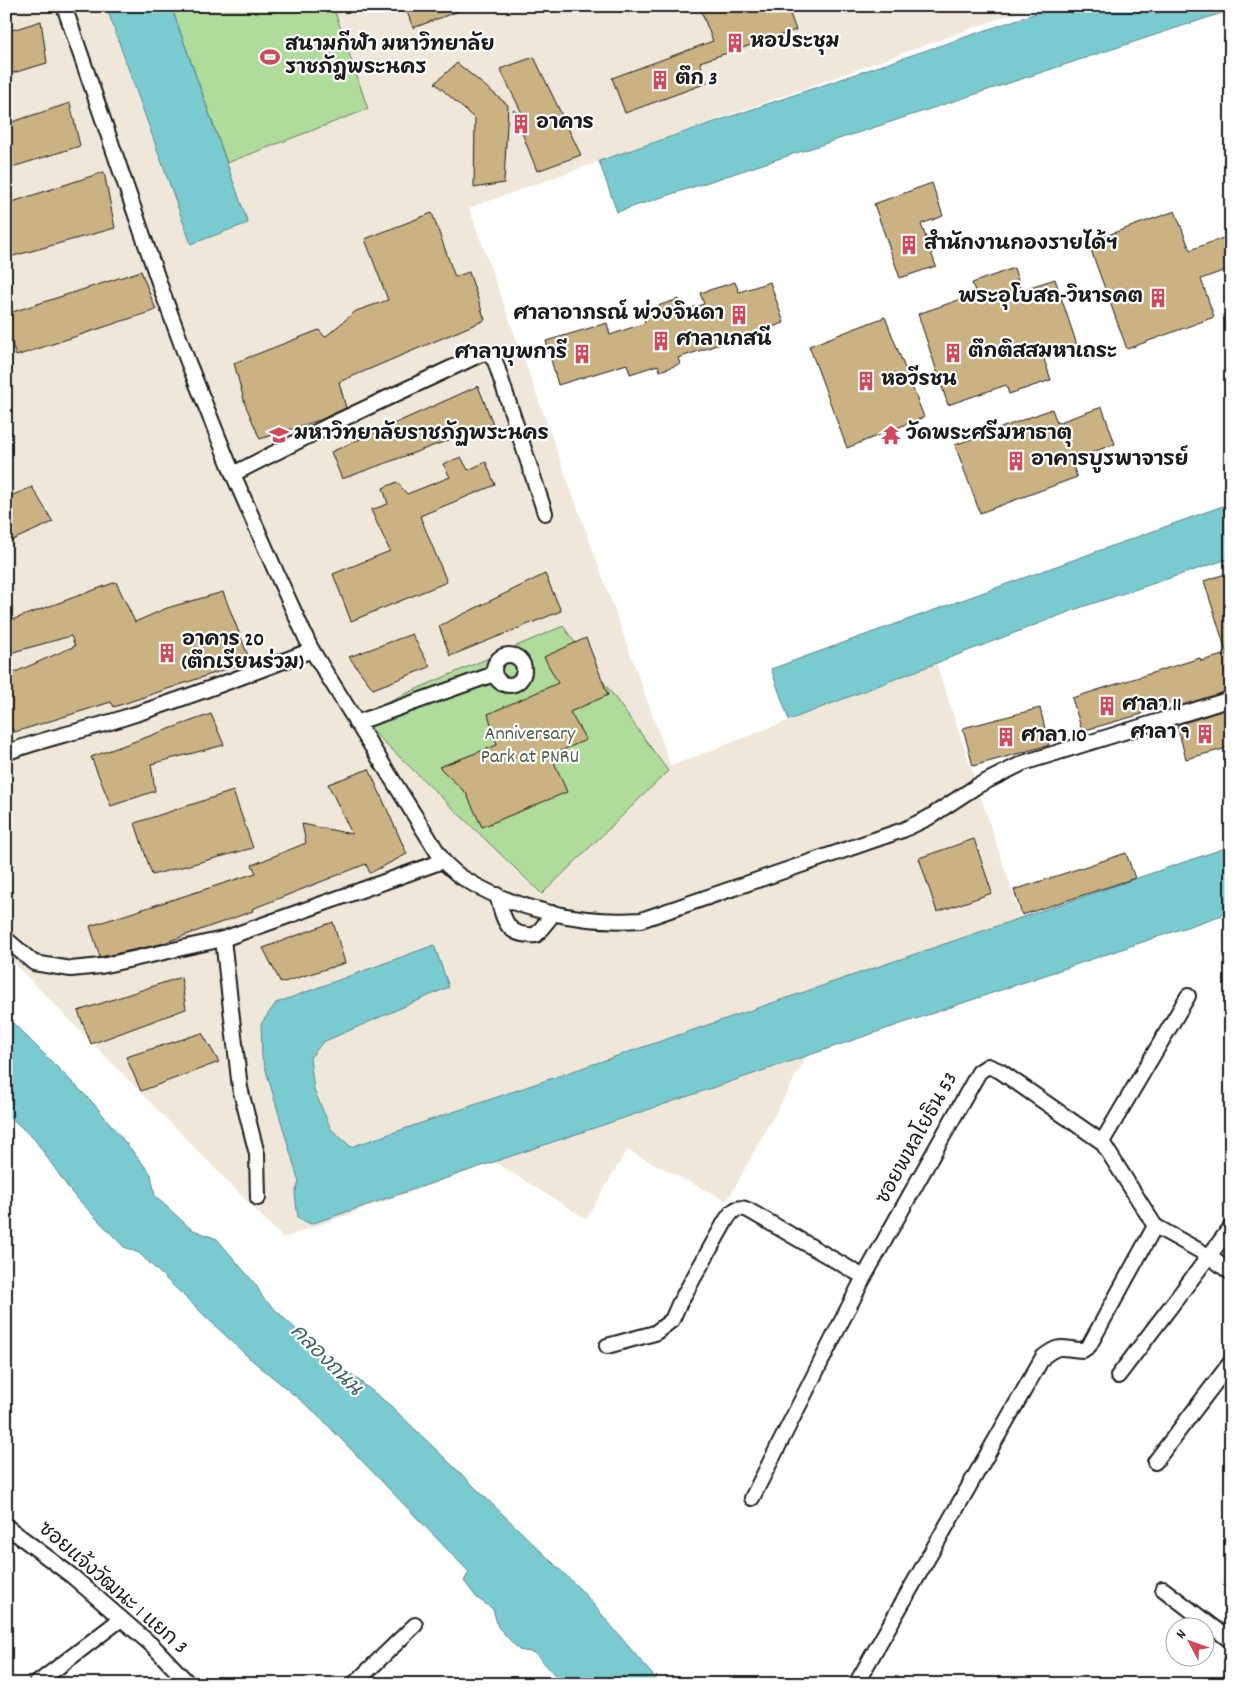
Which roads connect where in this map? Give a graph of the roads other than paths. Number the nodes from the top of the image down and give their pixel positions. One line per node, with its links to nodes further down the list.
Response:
1 (64, 6): 2 (street)
2 (233, 474): 3 (street); 4 (street)
3 (545, 513)
4 (312, 650): 7 (street); 8 (street)
5 (494, 674): 7 (street)
6 (1231, 699): 11 (street)
7 (356, 723): 9 (street)
8 (8, 750)
9 (442, 861): 10 (street); 12 (street)
10 (497, 895): 11 (street); 11 (street)
11 (554, 913)
12 (223, 939): 13 (street); 16 (street)
13 (6, 940)
14 (1188, 996): 15 (street)
15 (1102, 1142): 17 (street, ซอยพหลโยธิน 53); 21 (street, ซอยพหลโยธิน 53)
16 (258, 1198)
17 (1155, 1226): 19 (street, ซอยพหลโยธิน 53); 35 (street)
18 (1231, 1227): 19 (street)
19 (1209, 1256): 20 (street, ซอยพหลโยธิน 53); 24 (street)
20 (1231, 1273)
21 (864, 1277): 22 (street); 26 (street, ซอยพหลโยธิน 53)
22 (607, 1346)
23 (1231, 1362): 25 (street)
24 (1118, 1376)
25 (1154, 1462)
26 (752, 1498)
27 (6, 1526): 29 (street, ซอยแจ้งวัฒนะ 1 แยก 3)
28 (1163, 1589): 31 (street)
29 (121, 1619): 32 (street); 33 (street, ซอยแจ้งวัฒนะ 1 แยก 3)
30 (415, 1626): 34 (street)
31 (1231, 1641)
32 (36, 1684)
33 (189, 1684)
34 (354, 1684)
35 (856, 1684)

